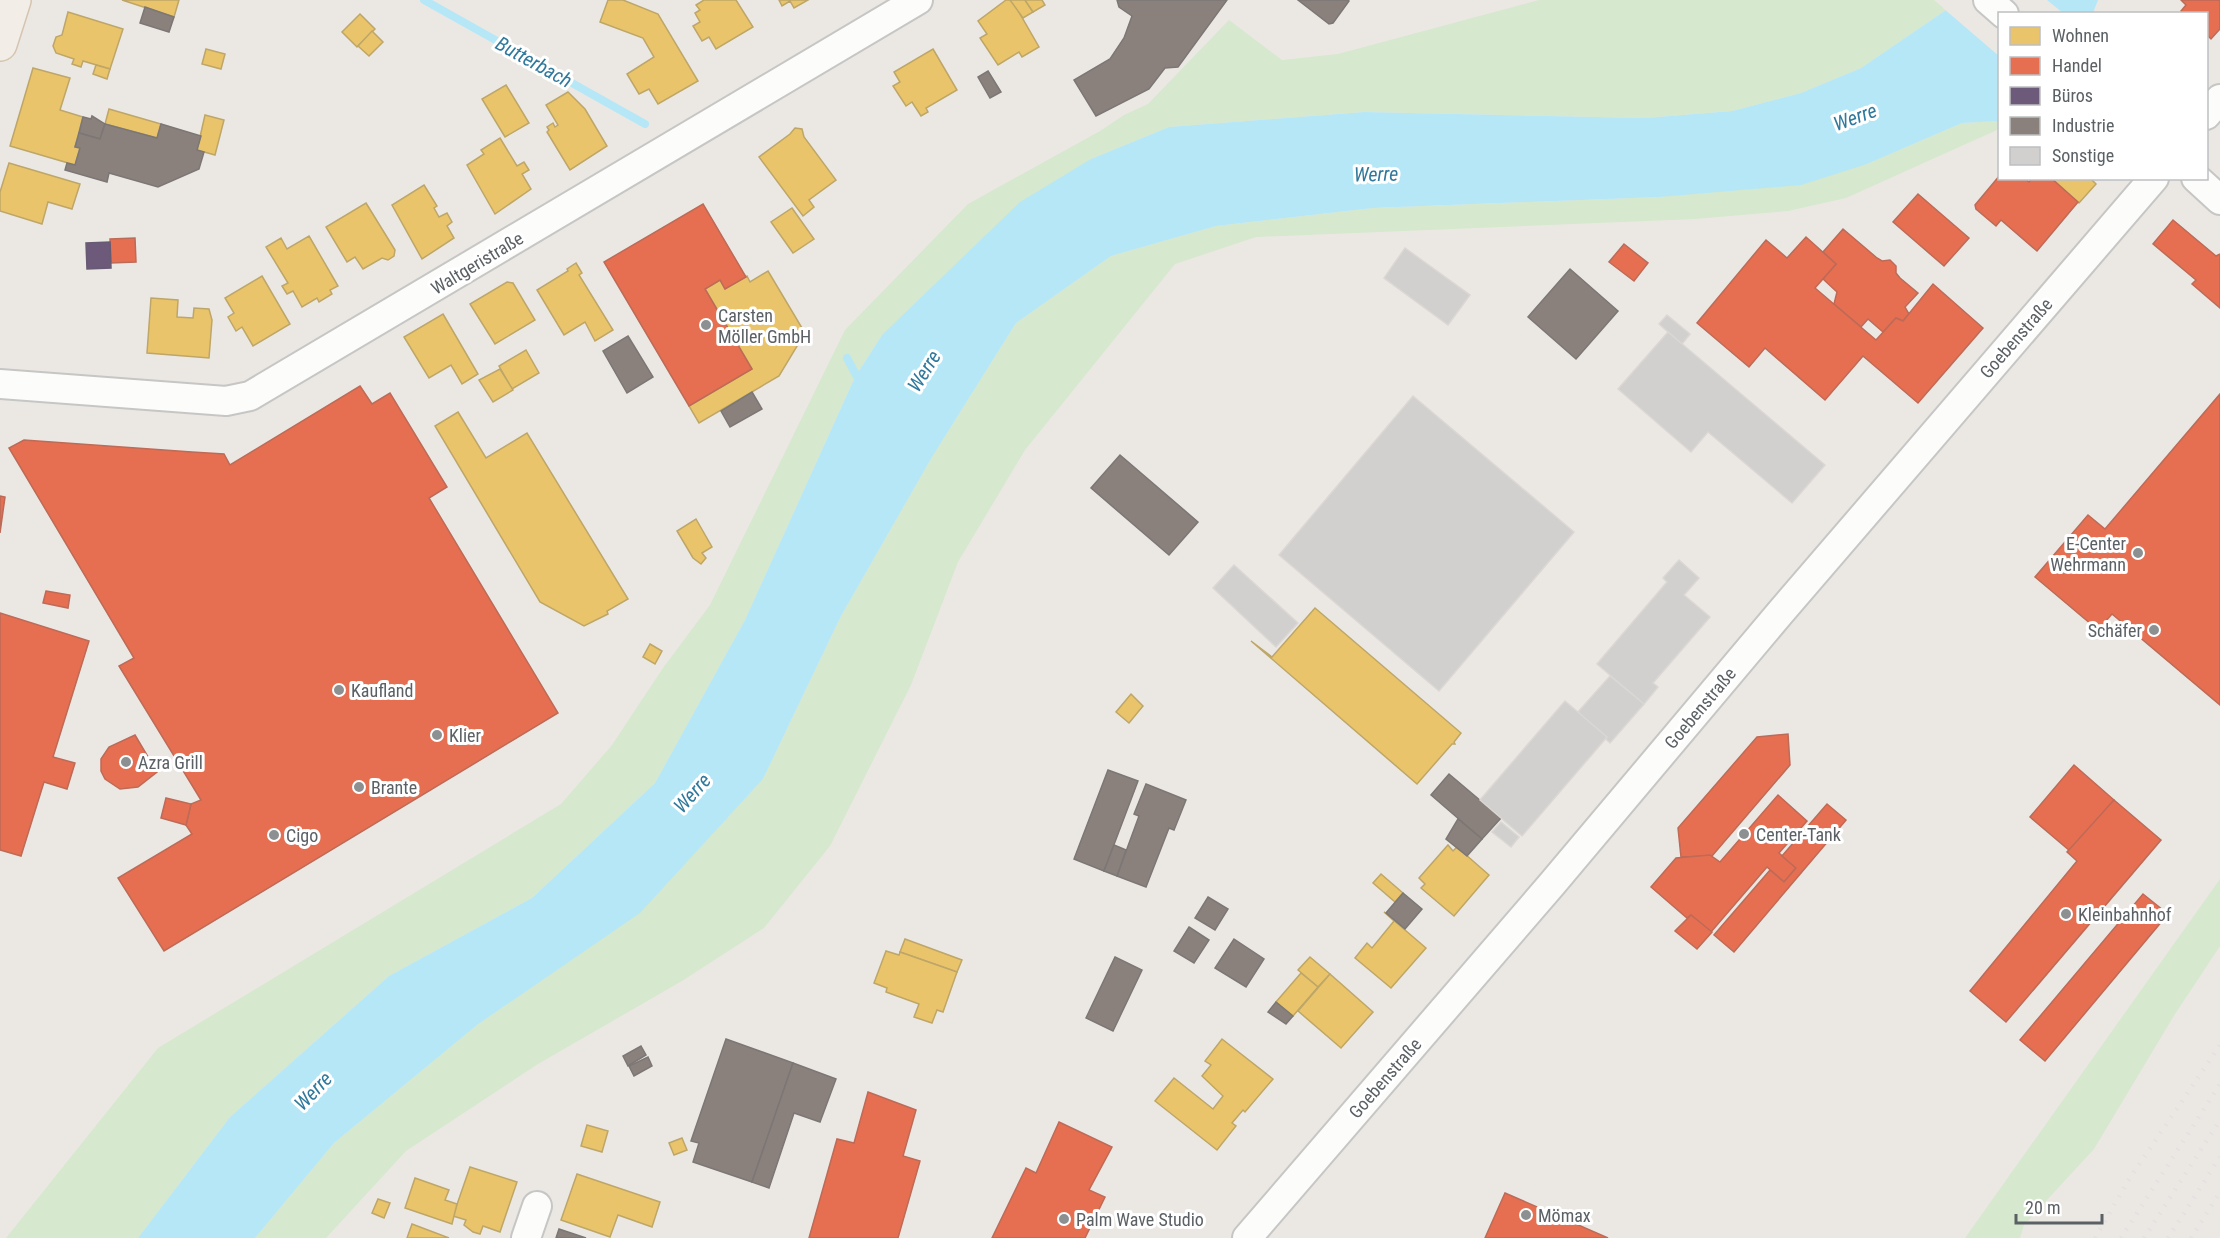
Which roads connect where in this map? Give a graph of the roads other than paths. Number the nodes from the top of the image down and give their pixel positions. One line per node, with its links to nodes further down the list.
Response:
1 (14, 0): 5 (main road)
2 (918, 0): 11 (street, Waltgeristraße)
3 (1988, 0): 4 (street)
4 (2002, 12)
5 (0, 44)
6 (2220, 99): 7 (street)
7 (2208, 113)
8 (2152, 180): 14 (street, Goebenstraße)
9 (2198, 180): 10 (street)
10 (2220, 200)
11 (0, 384)
12 (537, 1206): 13 (street)
13 (526, 1238)
14 (1248, 1238)

